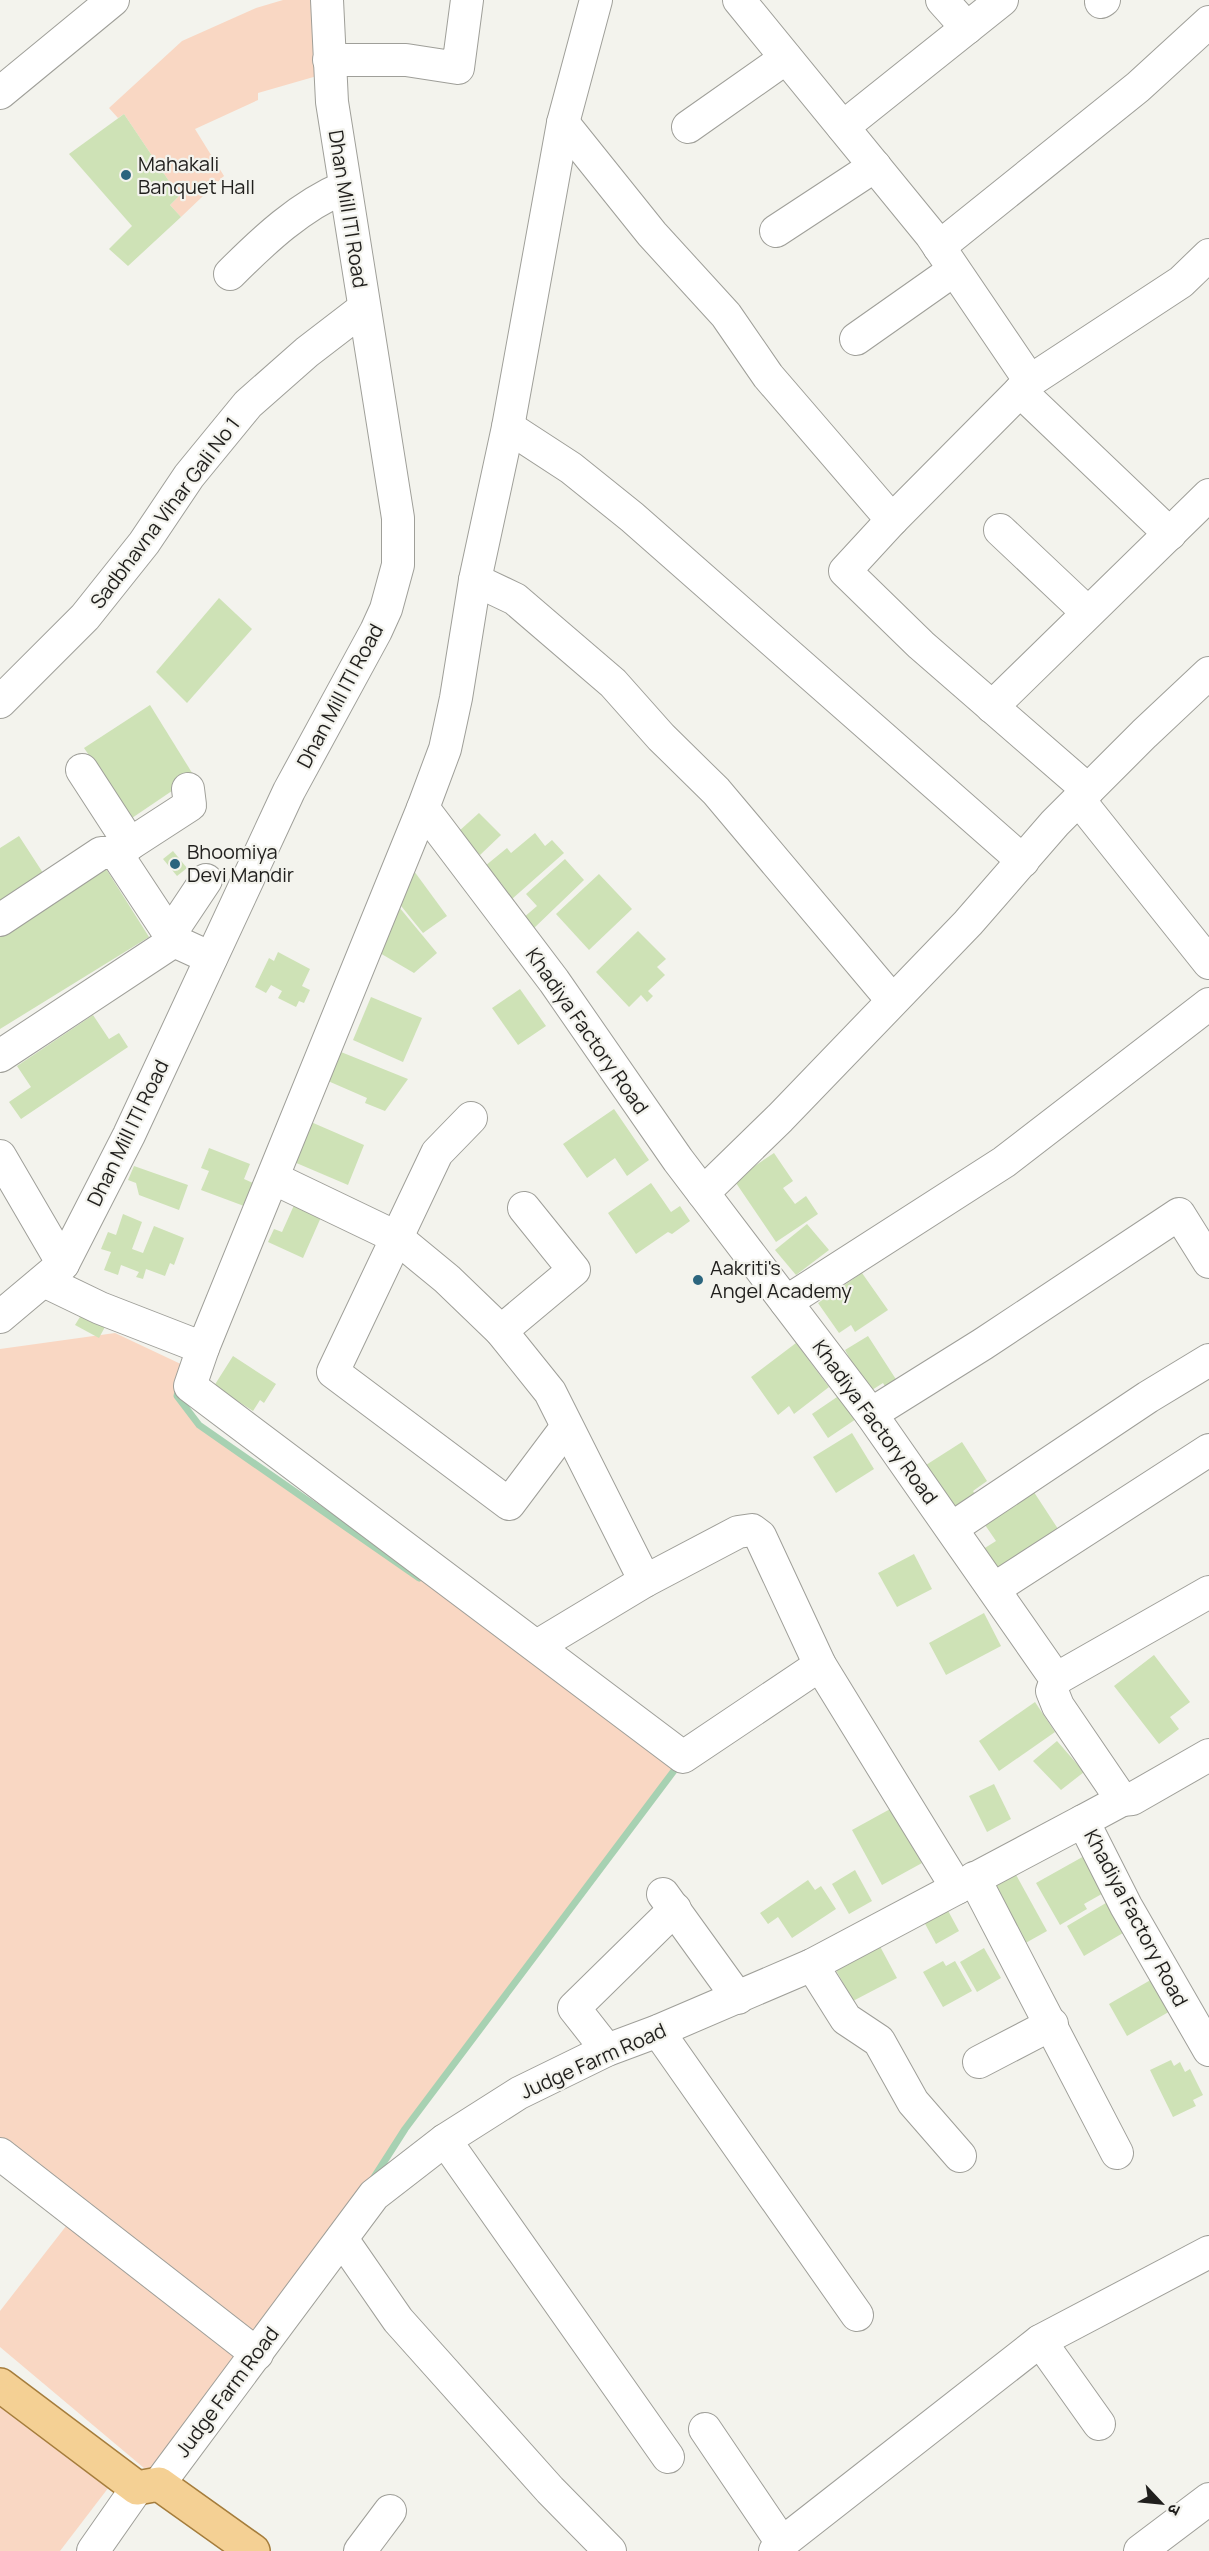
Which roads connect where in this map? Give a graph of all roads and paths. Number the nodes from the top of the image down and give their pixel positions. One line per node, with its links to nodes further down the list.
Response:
1 (113, 0): 12 (street)
2 (327, 0): 11 (street, Dhan Mill ITI Road)
3 (466, 0): 11 (street)
4 (596, 0): 13 (street)
5 (942, 0): 9 (street)
6 (1002, 0): 9 (street)
7 (742, 1): 10 (street)
8 (1209, 22): 20 (street)
9 (966, 28): 15 (street)
10 (786, 58): 14 (street); 15 (street)
11 (329, 60): 17 (street, Dhan Mill ITI Road)
12 (0, 93)
13 (563, 123): 25 (street); 27 (street)
14 (688, 127)
15 (843, 128): 16 (street)
16 (874, 166): 18 (street); 20 (street)
17 (345, 187): 21 (street); 22 (street, Dhan Mill ITI Road)
18 (776, 231)
19 (1209, 255): 24 (street)
20 (947, 259): 23 (street); 24 (street)
21 (230, 274)
22 (363, 309): 33 (street, Sadbhavna Vihar Gali No 1); 45 (street, Dhan Mill ITI Road)
23 (856, 339)
24 (1025, 386): 27 (street); 29 (street)
25 (508, 427): 30 (street); 40 (street)
26 (1209, 495): 29 (street)
27 (892, 520): 34 (street)
28 (1000, 530): 31 (street)
29 (1170, 534): 31 (street)
30 (476, 580): 38 (street); 46 (street)
31 (1087, 612): 34 (street)
32 (1209, 673): 37 (street)
33 (0, 702)
34 (992, 707): 37 (street)
35 (82, 770): 39 (street)
36 (188, 789): 39 (street)
37 (1083, 795): 40 (street); 44 (street)
38 (423, 808): 51 (street); 52 (street, Khadiya Factory Road)
39 (123, 848): 42 (street); 43 (street)
40 (1023, 861): 46 (street)
41 (206, 880): 43 (street)
42 (0, 920)
43 (172, 937): 45 (street); 48 (street)
44 (1206, 953)
45 (211, 958): 56 (street, Dhan Mill ITI Road)
46 (892, 999): 52 (street)
47 (1209, 1004): 57 (street)
48 (0, 1056)
49 (471, 1118): 54 (street)
50 (0, 1156): 56 (street)
51 (273, 1178): 54 (street); 60 (street)
52 (703, 1193): 57 (street, Khadiya Factory Road)
53 (524, 1208): 59 (street)
54 (396, 1237): 59 (street); 63 (street)
55 (1209, 1262): 62 (street)
56 (54, 1272): 58 (street, Dhan Mill ITI Road); 60 (street)
57 (786, 1302): 62 (street, Khadiya Factory Road)
58 (0, 1317)
59 (501, 1331): 63 (street)
60 (204, 1348): 69 (street)
61 (1209, 1360): 65 (street)
62 (871, 1414): 65 (street, Khadiya Factory Road)
63 (566, 1428): 66 (street)
64 (1209, 1450): 67 (street)
65 (952, 1528): 67 (street, Khadiya Factory Road)
66 (645, 1581): 69 (street); 70 (street)
67 (994, 1589): 71 (street, Khadiya Factory Road)
68 (1209, 1592): 71 (street)
69 (537, 1647): 70 (street)
70 (820, 1665): 75 (street)
71 (1056, 1679): 73 (street, Khadiya Factory Road)
72 (1209, 1755): 73 (street)
73 (1122, 1800): 74 (street, Khadiya Factory Road)
74 (1083, 1821): 75 (street, Judge Farm Road); 80 (street, Khadiya Factory Road)
75 (965, 1883): 76 (street, Judge Farm Road); 78 (street)
76 (812, 1965): 77 (street, Judge Farm Road); 86 (street)
77 (738, 1998): 79 (street, Judge Farm Road); 81 (street)
78 (1052, 2024): 82 (street); 84 (street)
79 (658, 2031): 81 (street, Judge Farm Road); 89 (street)
80 (1209, 2049)
81 (607, 2050): 83 (street, Judge Farm Road)
82 (979, 2061)
83 (445, 2140): 87 (street, Judge Farm Road); 95 (street)
84 (1117, 2153)
85 (0, 2154): 91 (street)
86 (960, 2156)
87 (342, 2239): 91 (street, Judge Farm Road); 103 (street)
88 (1209, 2252): 90 (street)
89 (857, 2315)
90 (1040, 2341): 93 (street); 99 (street)
91 (257, 2354): 96 (street, Judge Farm Road)
92 (0, 2385): 96 (main road)
93 (1099, 2424)
94 (705, 2429): 99 (street)
95 (668, 2457)
96 (148, 2486): 100 (street, Judge Farm Road); 101 (main road)
97 (1209, 2499): 104 (street)
98 (390, 2511): 102 (street)
99 (779, 2547)
100 (93, 2551)
101 (253, 2551)
102 (360, 2551)
103 (610, 2551)
104 (1140, 2551)

